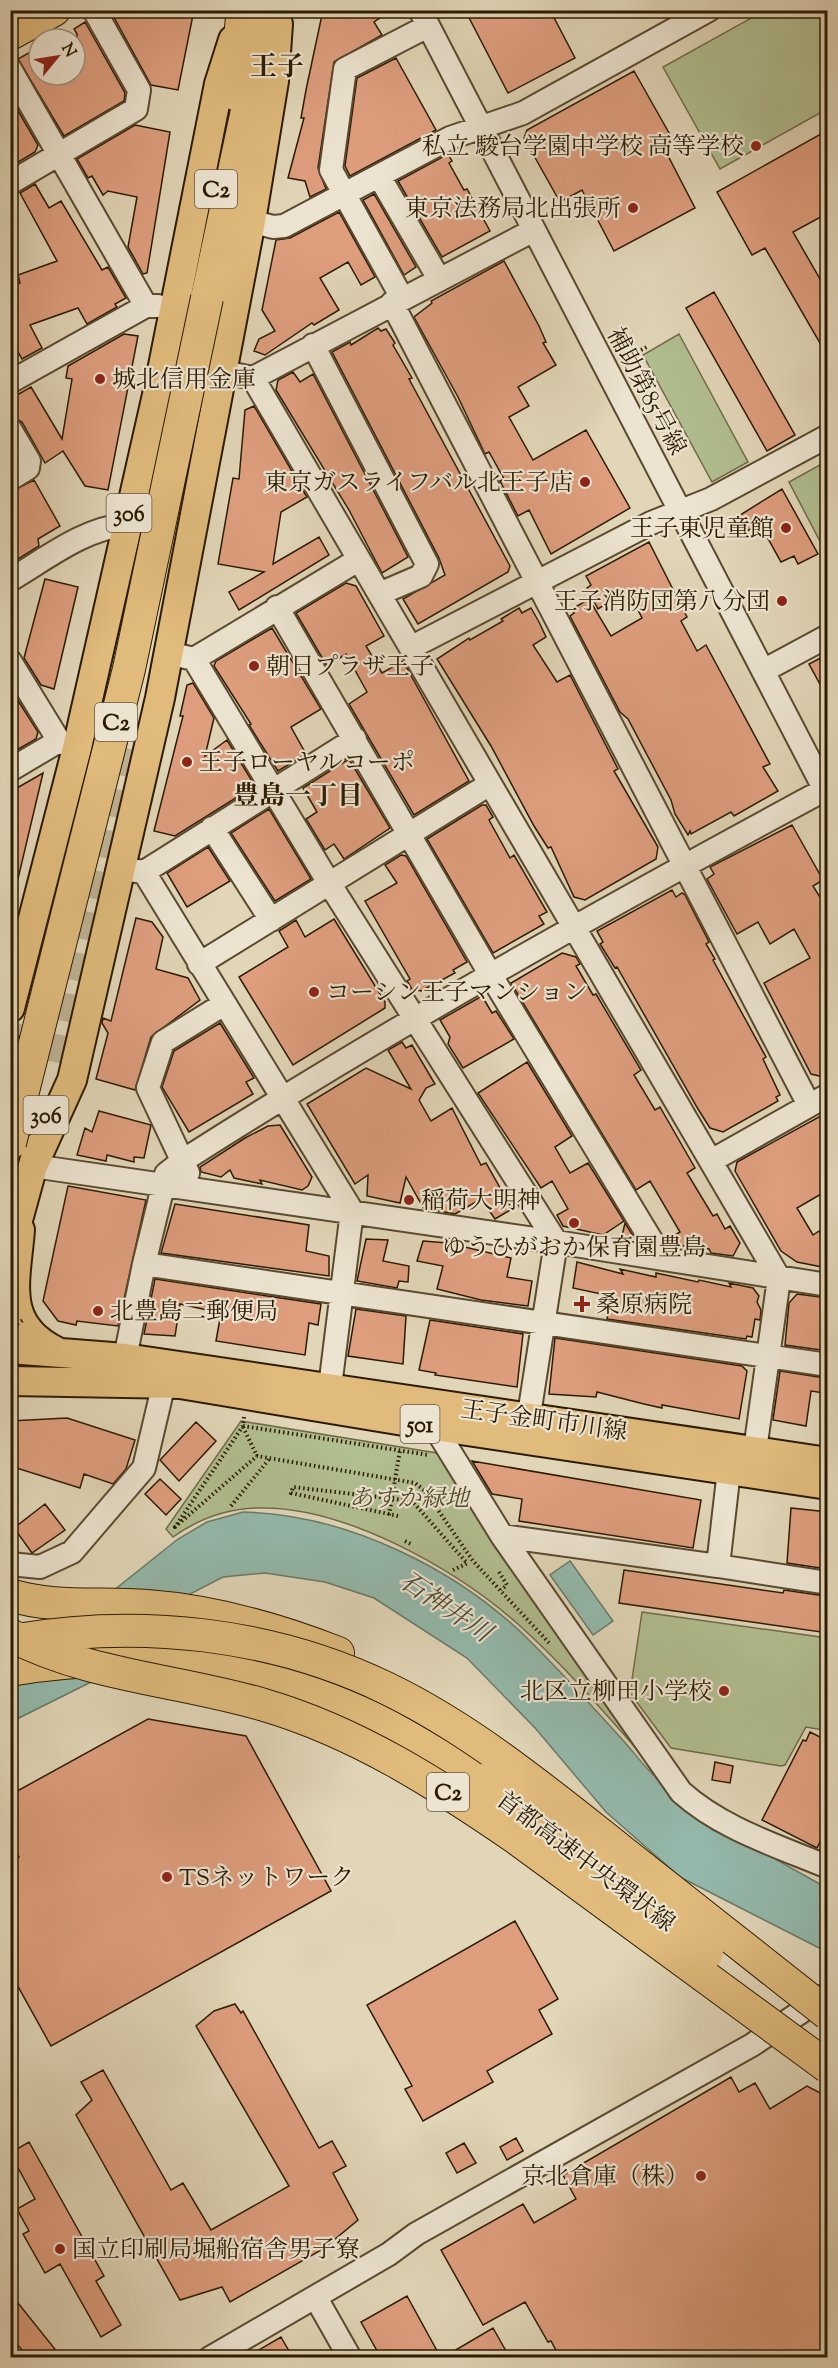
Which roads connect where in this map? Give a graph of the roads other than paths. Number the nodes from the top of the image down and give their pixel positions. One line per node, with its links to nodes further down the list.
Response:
1 (54, 10): 7 (highway)
2 (94, 10): 11 (street)
3 (277, 10): 9 (highway); 15 (main road, 306)
4 (709, 10): 10 (street)
5 (243, 14): 9 (highway); 18 (main road, 306)
6 (424, 18): 10 (street, 補助第85号線); 14 (street)
7 (10, 34)
8 (10, 69): 11 (street)
9 (244, 85): 18 (highway, C2)
10 (481, 128): 12 (street); 16 (street, 補助第85号線)
11 (58, 157): 13 (street); 20 (street)
12 (379, 176): 14 (street); 17 (street)
13 (10, 183)
14 (344, 194): 15 (street); 19 (street)
15 (250, 221): 22 (main road, 306)
16 (532, 231): 17 (street); 28 (street, 補助第85号線)
17 (440, 279): 19 (street)
18 (192, 300): 20 (street); 29 (main road, 306); 65 (highway, C2); 66 (highway, C2, bridge)
19 (397, 300): 21 (street); 32 (street)
20 (146, 306): 24 (street)
21 (313, 345): 23 (street); 33 (street)
22 (223, 372): 23 (street); 37 (main road, 306)
23 (253, 378): 30 (street)
24 (10, 382)
25 (10, 429): 27 (street)
26 (828, 436): 28 (street)
27 (10, 479)
28 (680, 512): 32 (street); 39 (street, 補助第85号線)
29 (126, 525): 31 (street); 41 (main road, 306)
30 (358, 560): 33 (street); 34 (street)
31 (10, 580)
32 (539, 582): 36 (street); 51 (street)
33 (379, 594): 36 (street)
34 (277, 607): 37 (street); 42 (street)
35 (828, 636): 39 (street)
36 (412, 647): 46 (street)
37 (182, 656): 40 (main road, 306); 47 (street)
38 (10, 661): 43 (street)
39 (763, 671): 48 (street, 補助第85号線)
40 (160, 698): 41 (main road); 45 (main road, 306)
41 (85, 712): 43 (main road, 306)
42 (355, 739): 47 (street); 50 (street)
43 (68, 744): 44 (street); 45 (main road); 56 (main road, 306)
44 (10, 770)
45 (141, 782): 52 (main road, 306)
46 (490, 784): 50 (street); 55 (street)
47 (272, 790): 49 (street); 53 (street)
48 (826, 793): 51 (street)
49 (212, 828): 52 (street); 54 (street)
50 (410, 835): 53 (street); 58 (street)
51 (684, 865): 55 (street); 64 (street)
52 (133, 870): 57 (street); 69 (main road, 306)
53 (329, 883): 54 (street); 61 (street)
54 (271, 920): 57 (street)
55 (575, 926): 58 (street); 68 (street)
56 (17, 955): 60 (main road, 306)
57 (199, 964): 59 (street)
58 (490, 974): 61 (street); 76 (street)
59 (224, 1004): 63 (street); 67 (street)
60 (10, 1008)
61 (413, 1018): 63 (street); 74 (street)
62 (59, 1063): 69 (main road, 306)
63 (282, 1097): 67 (street); 73 (street)
64 (818, 1100): 68 (street)
65 (10, 1111)
66 (10, 1143)
67 (184, 1160): 70 (street); 71 (street)
68 (711, 1161): 78 (street)
69 (33, 1166): 70 (street); 72 (main road, 306)
70 (164, 1186): 71 (street); 77 (street)
71 (189, 1189): 73 (street)
72 (22, 1207): 75 (main road, 306); 83 (main road)
73 (351, 1211): 74 (street); 80 (street)
74 (556, 1242): 76 (street); 81 (street)
75 (10, 1249)
76 (662, 1258): 78 (street)
77 (144, 1264): 80 (street); 85 (street)
78 (779, 1278): 79 (street); 84 (street)
79 (828, 1285)
80 (344, 1295): 81 (street); 89 (street)
81 (543, 1323): 84 (street); 91 (street)
82 (10, 1349): 83 (main road, 王子金町市川線 / 501)
83 (58, 1352): 85 (main road, 王子金町市川線 / 501)
84 (767, 1355): 86 (street); 92 (street)
85 (125, 1358): 89 (main road, 王子金町市川線 / 501)
86 (828, 1365)
87 (10, 1381): 88 (main road, 王子金町市川線 / 501)
88 (164, 1383): 90 (main road, 王子金町市川線 / 501); 97 (street)
89 (330, 1387): 91 (main road, 王子金町市川線 / 501)
90 (434, 1426): 91 (main road, 王子金町市川線 / 501); 96 (street)
91 (527, 1430): 92 (main road, 王子金町市川線 / 501); 94 (main road, 王子金町市川線 / 501)
92 (755, 1450): 93 (main road, 王子金町市川線 / 501)
93 (828, 1462)
94 (729, 1470): 95 (main road, 王子金町市川線 / 501); 98 (street)
95 (828, 1485)
96 (502, 1536): 98 (street); 105 (street)
97 (10, 1564)
98 (718, 1566): 99 (street)
99 (828, 1583)
100 (10, 1595): 104 (highway, C2, bridge)
101 (10, 1635): 110 (highway, C2, bridge)
102 (10, 1641): 104 (highway, 首都高速中央環状線 / C2, bridge)
103 (10, 1670): 109 (highway, 首都高速中央環状線 / C2, bridge)
104 (558, 1801): 107 (highway, 首都高速中央環状線 / C2, bridge)
105 (828, 1867)
106 (828, 1995): 107 (street)
107 (818, 2011): 108 (street); 111 (street)
108 (828, 2024)
109 (828, 2048)
110 (828, 2067)
111 (316, 2298): 112 (street); 113 (street)
112 (210, 2358)
113 (350, 2358)

